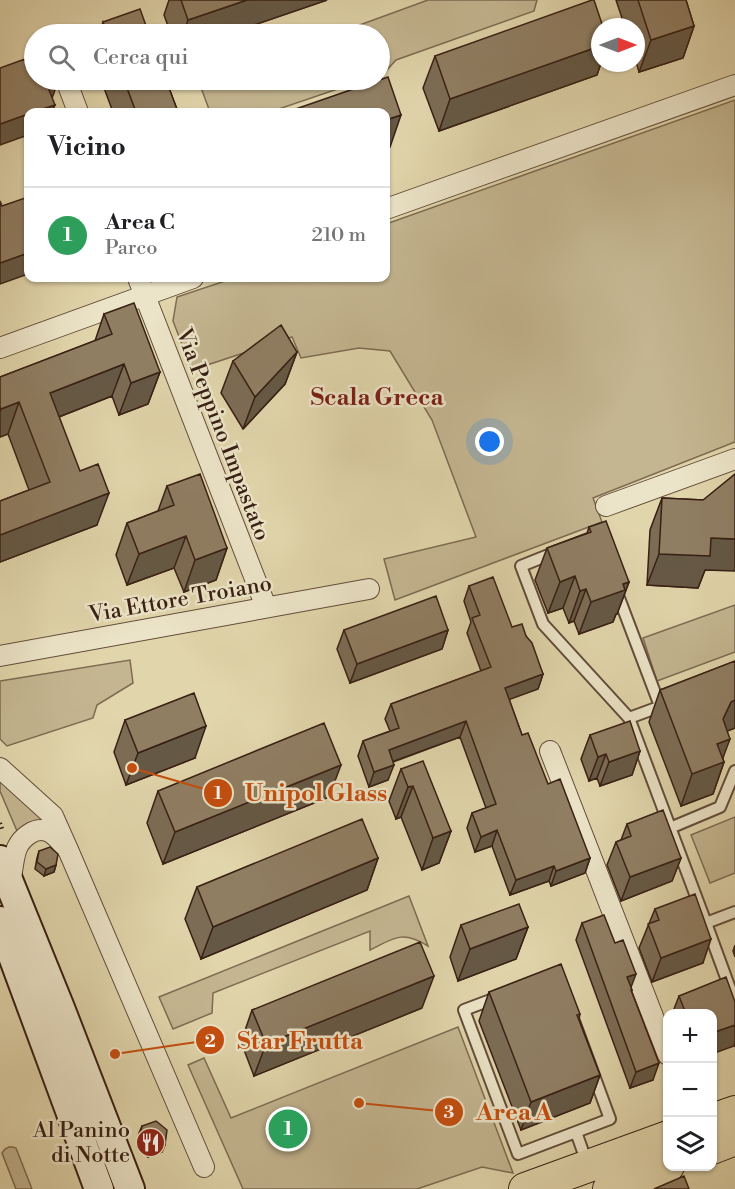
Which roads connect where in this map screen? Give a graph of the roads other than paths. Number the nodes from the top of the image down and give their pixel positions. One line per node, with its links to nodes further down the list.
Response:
1 (735, 85): 4 (street)
2 (70, 90): 3 (street)
3 (76, 108)
4 (390, 208)
5 (168, 282): 6 (street)
6 (141, 286): 7 (street); 13 (street, Via Peppino Impastato)
7 (0, 348)
8 (735, 459): 9 (street)
9 (606, 506)
10 (564, 549): 17 (lane)
11 (612, 579): 16 (lane)
12 (369, 589): 13 (street, Via Ettore Troiano)
13 (266, 607): 14 (street, Via Ettore Troiano)
14 (0, 656)
15 (682, 698): 16 (lane)
16 (660, 706): 17 (lane)
17 (629, 718): 21 (lane)
18 (550, 751): 28 (street)
19 (0, 768): 22 (street)
20 (735, 771): 21 (lane)
21 (670, 828): 26 (lane)
22 (69, 852): 23 (street); 36 (street)
23 (5, 872): 39 (street)
24 (735, 912): 26 (lane)
25 (0, 921): 38 (street)
26 (706, 923): 27 (lane)
27 (735, 1002)
28 (663, 1042)
29 (735, 1112): 30 (main road)
30 (717, 1118)
31 (576, 1132): 31 (lane); 35 (lane)
32 (663, 1139): 35 (main road)
33 (735, 1139): 34 (main road)
34 (717, 1146)
35 (588, 1166): 40 (main road)
36 (204, 1167)
37 (663, 1168): 41 (main road)
38 (99, 1189)
39 (130, 1189)
40 (525, 1189)
41 (609, 1189)

